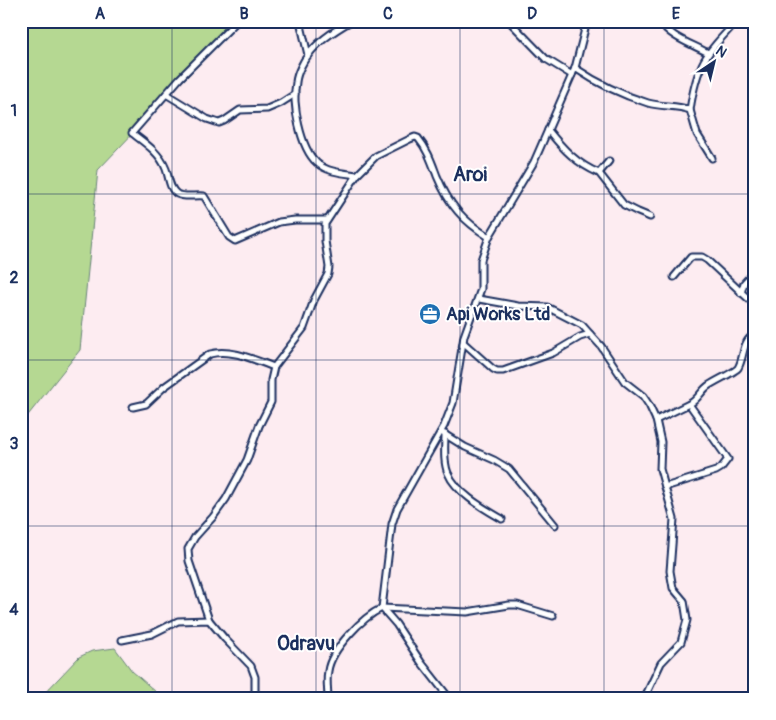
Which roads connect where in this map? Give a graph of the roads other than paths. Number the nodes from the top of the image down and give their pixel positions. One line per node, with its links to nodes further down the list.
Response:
1 (237, 21): 12 (street)
2 (300, 21): 9 (street)
3 (352, 21): 9 (street)
4 (509, 21): 11 (street)
5 (587, 21): 10 (street)
6 (660, 21): 8 (street)
7 (737, 21): 8 (street)
8 (708, 52): 14 (street)
9 (308, 55): 13 (street)
10 (574, 68): 11 (street); 14 (street)
11 (572, 75): 15 (street)
12 (166, 94): 13 (street); 21 (street)
13 (296, 94): 19 (street)
14 (690, 110): 16 (street)
15 (548, 130): 18 (street); 22 (street)
16 (712, 158)
17 (608, 161): 18 (street)
18 (599, 173): 20 (street)
19 (357, 175): 21 (street); 22 (street)
20 (650, 217)
21 (328, 220): 31 (street)
22 (489, 237): 26 (street)
23 (755, 271): 25 (street)
24 (674, 276): 25 (street)
25 (741, 293): 27 (street)
26 (479, 299): 28 (street); 30 (street)
27 (755, 305)
28 (590, 334): 30 (street); 34 (street)
29 (755, 334): 32 (street)
30 (464, 344): 35 (street)
31 (274, 367): 33 (street); 41 (street)
32 (689, 404): 34 (street); 36 (street)
33 (132, 407)
34 (656, 420): 36 (street)
35 (443, 433): 37 (street); 38 (street); 39 (street)
36 (665, 487): 46 (street)
37 (502, 519)
38 (554, 525)
39 (382, 608): 40 (street); 44 (street); 45 (street)
40 (554, 616)
41 (209, 620): 42 (street); 43 (street)
42 (122, 640)
43 (255, 699)
44 (328, 699)
45 (450, 699)
46 (644, 699)

